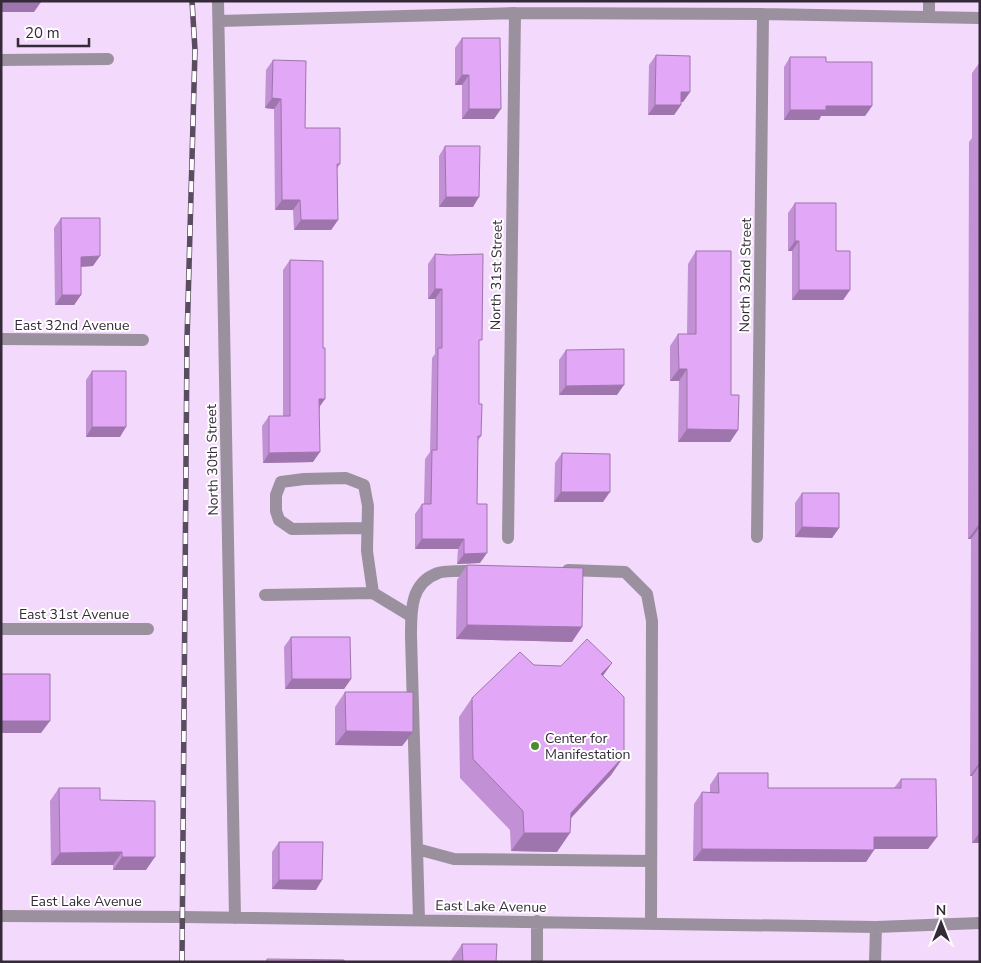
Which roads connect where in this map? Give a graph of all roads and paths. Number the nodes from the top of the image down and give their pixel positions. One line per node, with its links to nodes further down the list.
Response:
1 (218, 1): 7 (street, North 30th Street)
2 (929, 1): 5 (street)
3 (515, 13): 4 (street); 7 (street); 14 (street, North 31st Street)
4 (763, 14): 5 (street); 13 (street, North 32nd Street)
5 (929, 17): 6 (street)
6 (980, 18)
7 (219, 21): 25 (street, North 30th Street)
8 (108, 59): 9 (street)
9 (1, 60)
10 (1, 339): 11 (street, East 32nd Avenue)
11 (143, 340)
12 (367, 528): 12 (street); 17 (street)
13 (757, 537)
14 (508, 538)
15 (551, 570): 23 (street)
16 (495, 571): 19 (street)
17 (373, 593): 18 (street); 19 (street)
18 (265, 595)
19 (411, 616): 22 (street)
20 (1, 629): 21 (street, East 31st Avenue)
21 (148, 629)
22 (417, 849): 23 (street); 26 (street)
23 (651, 861): 28 (street)
24 (1, 916): 25 (street, East Lake Avenue)
25 (235, 918): 26 (street, East Lake Avenue)
26 (419, 920): 27 (street, East Lake Avenue)
27 (537, 921): 28 (street, East Lake Avenue); 31 (street)
28 (651, 923): 30 (street, East Lake Avenue)
29 (980, 923): 30 (street, East Lake Avenue)
30 (876, 927): 32 (street)
31 (536, 962)
32 (875, 962)

